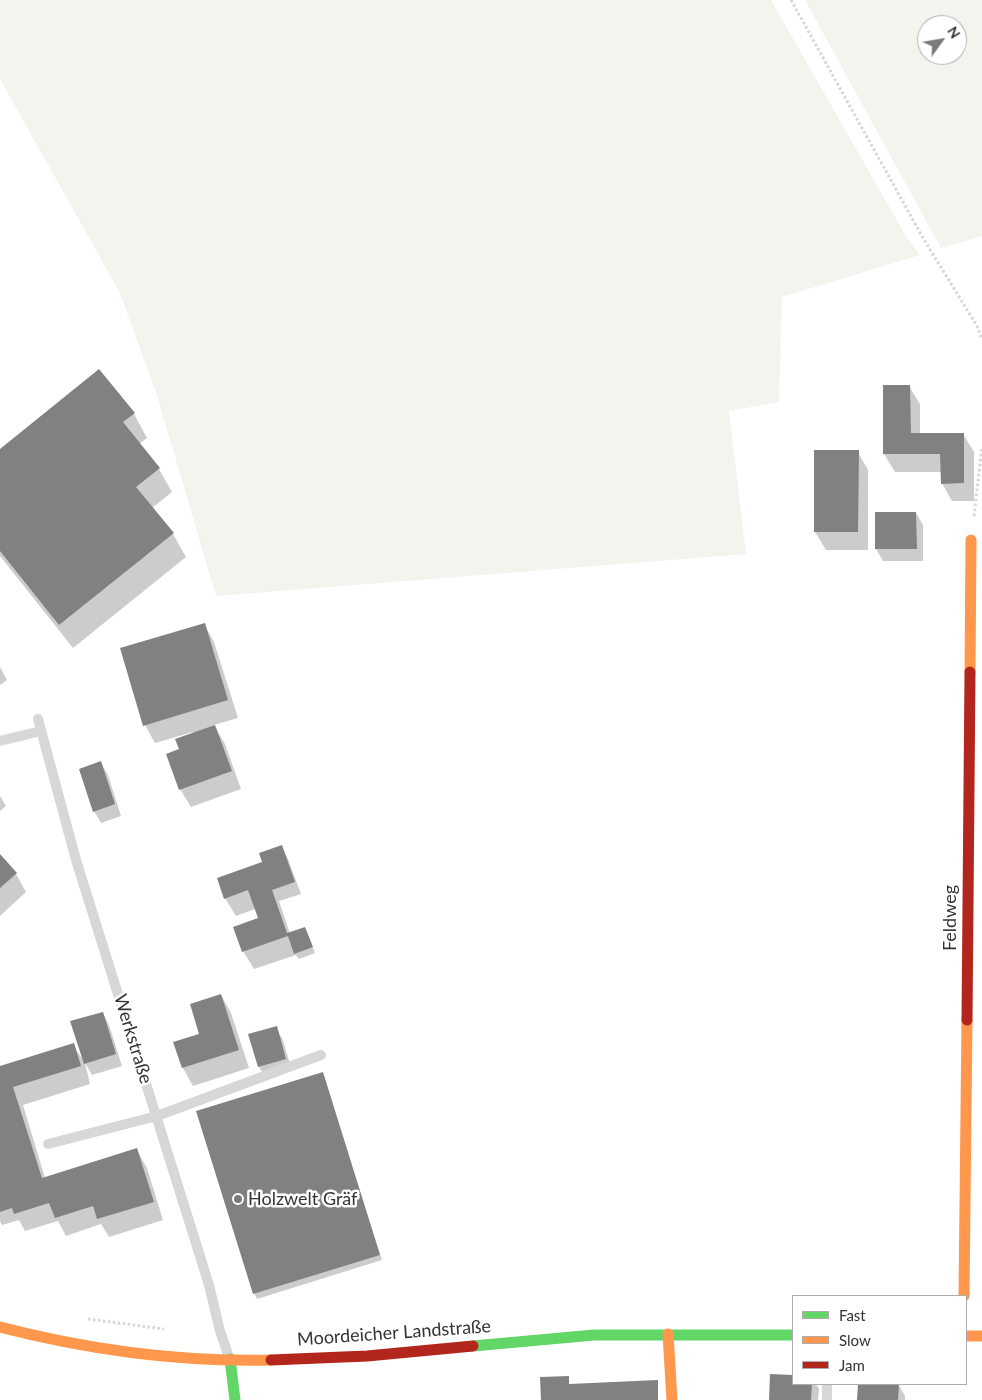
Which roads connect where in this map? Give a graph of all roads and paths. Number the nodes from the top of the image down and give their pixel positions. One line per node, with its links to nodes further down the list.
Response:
1 (791, 0): 2 (path)
2 (982, 340)
3 (982, 447): 4 (path)
4 (971, 540): 11 (street, Feldweg)
5 (38, 718): 6 (lane, Werkstraße)
6 (41, 731): 7 (lane); 9 (lane, Werkstraße)
7 (0, 741)
8 (321, 1055): 9 (lane)
9 (157, 1116): 10 (lane); 19 (lane, Werkstraße)
10 (48, 1144)
11 (964, 1295)
12 (81, 1318): 14 (path)
13 (0, 1327): 19 (street, Moordeicher Landstraße)
14 (166, 1329)
15 (668, 1334): 16 (street, Moordeicher Landstraße); 19 (street, Moordeicher Landstraße); 22 (street)
16 (792, 1335)
17 (967, 1336): 18 (street)
18 (982, 1336)
19 (230, 1359): 21 (street)
20 (827, 1385): 23 (lane)
21 (235, 1400)
22 (672, 1400)
23 (828, 1400)

